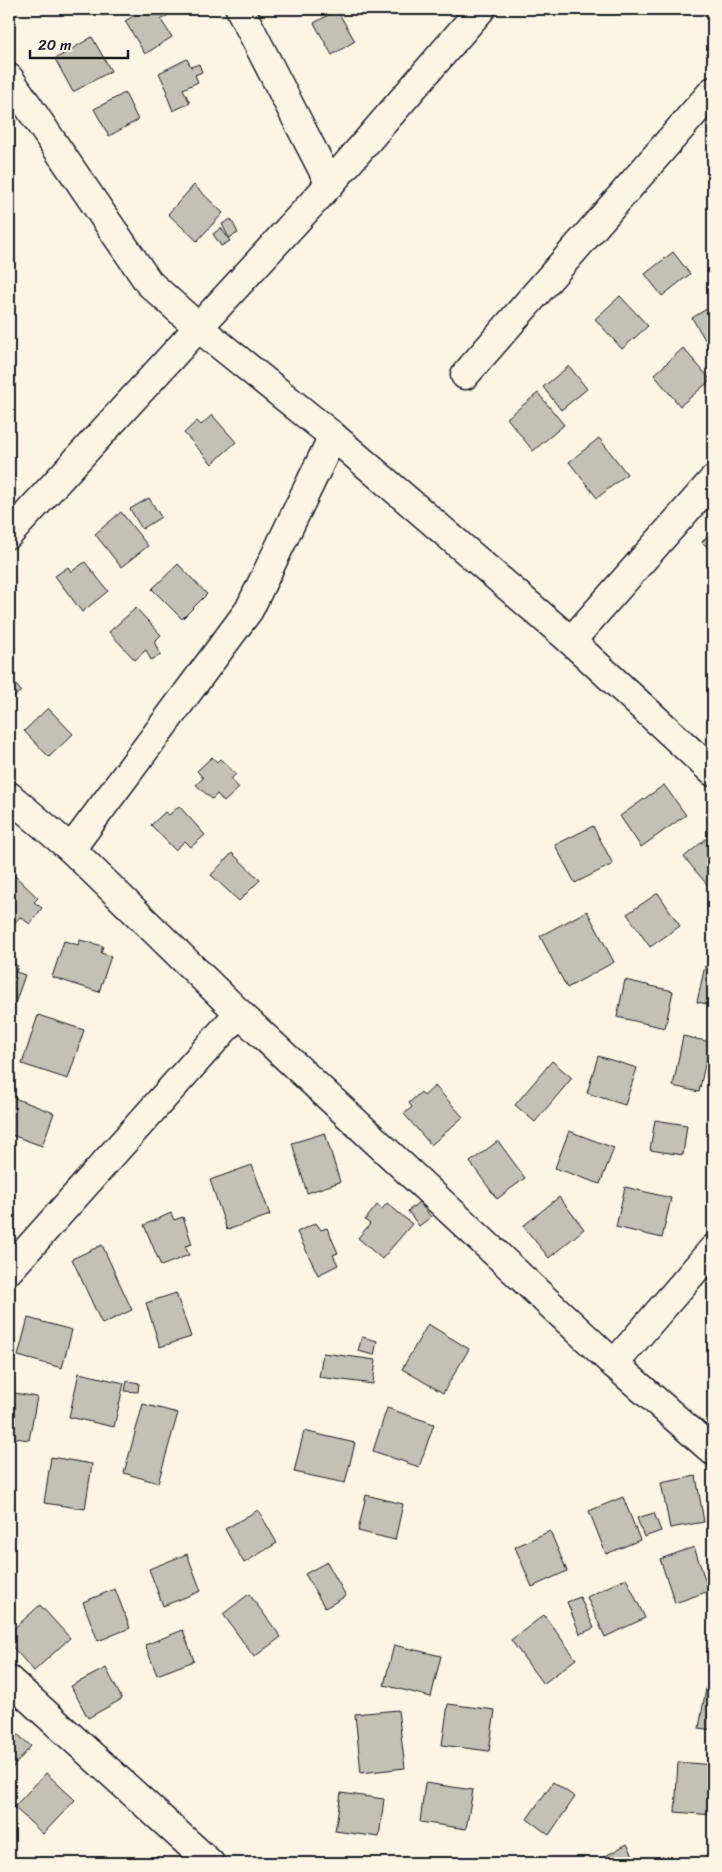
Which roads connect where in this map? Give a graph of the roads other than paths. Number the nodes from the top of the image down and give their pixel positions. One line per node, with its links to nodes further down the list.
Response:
1 (240, 9): 5 (street)
2 (482, 9): 5 (street)
3 (9, 78): 6 (street)
4 (713, 91): 7 (street)
5 (330, 184): 6 (street)
6 (199, 328): 8 (street); 10 (street)
7 (465, 375)
8 (333, 436): 11 (street); 14 (street)
9 (713, 480): 11 (street)
10 (9, 534)
11 (570, 641): 12 (street)
12 (713, 772)
13 (9, 796): 14 (street)
14 (71, 849): 15 (street)
15 (239, 1013): 17 (street); 18 (street)
16 (713, 1249): 18 (street)
17 (9, 1270)
18 (614, 1364): 19 (street)
19 (713, 1451)
20 (9, 1680): 21 (street)
21 (210, 1863)

